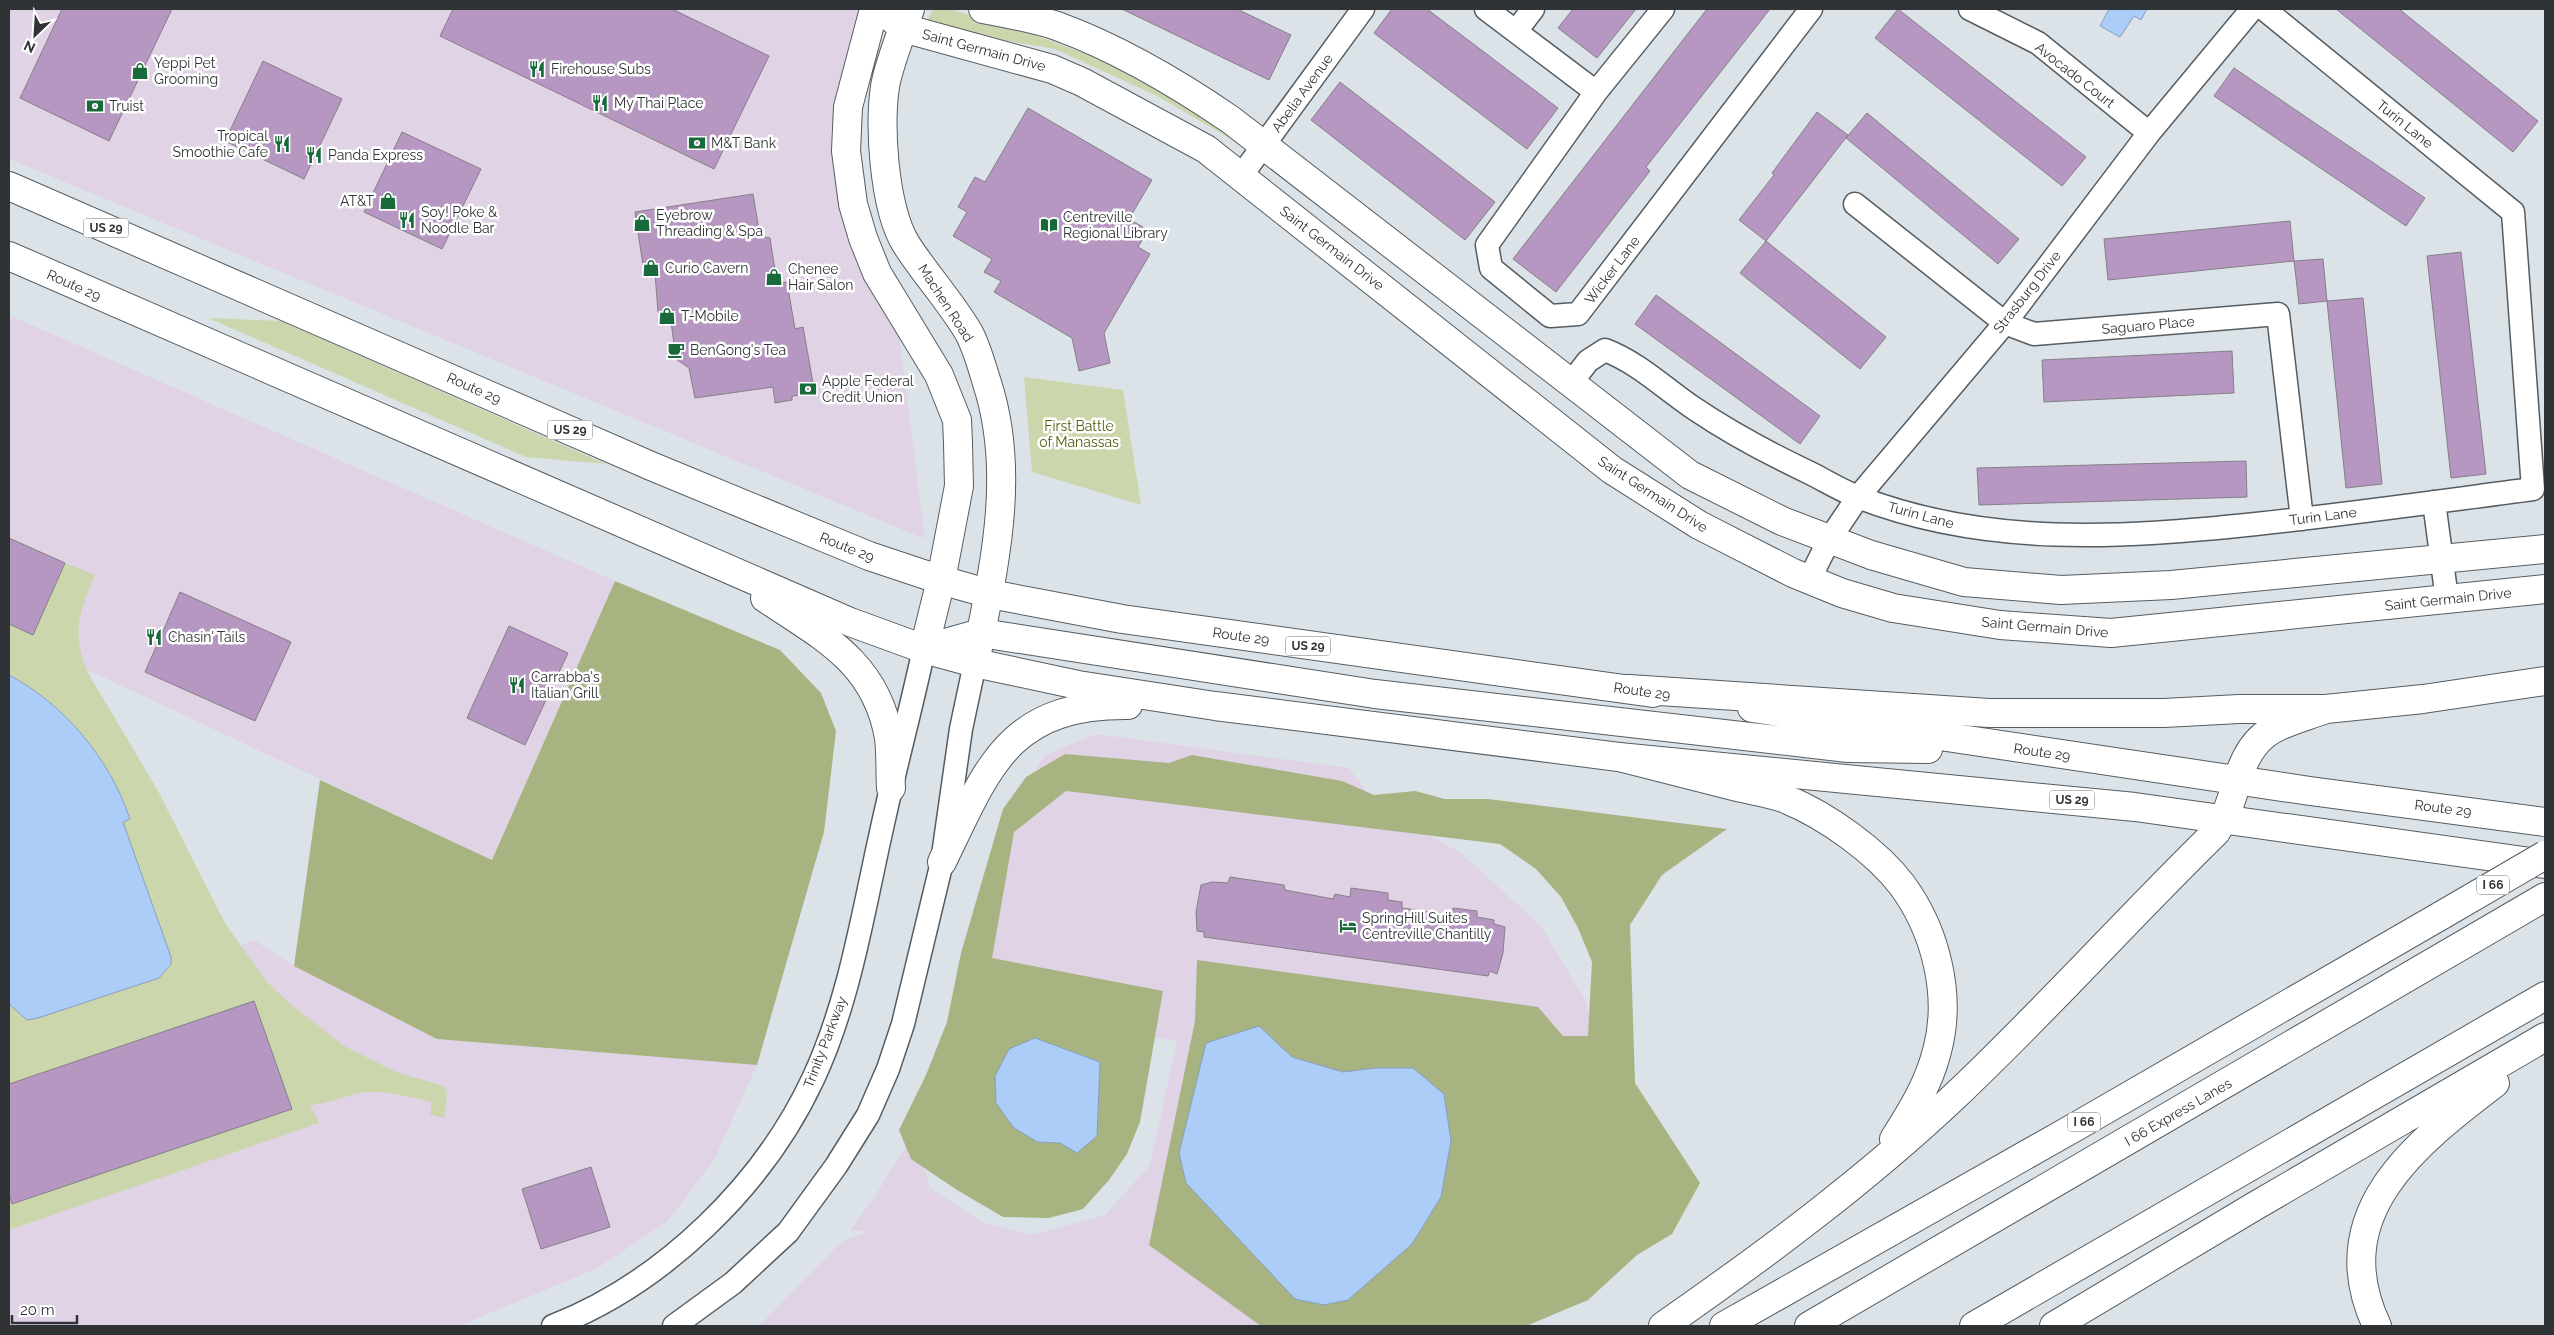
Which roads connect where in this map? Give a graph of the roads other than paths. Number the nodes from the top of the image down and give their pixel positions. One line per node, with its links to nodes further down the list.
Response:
1 (874, 9): 32 (main road)
2 (881, 9): 12 (main road, Saint Germain Drive)
3 (983, 9): 16 (main road)
4 (1363, 9): 16 (street, Abelia Avenue)
5 (1486, 9): 13 (street)
6 (1533, 9): 13 (street)
7 (1663, 9): 14 (street, Wicker Lane)
8 (1811, 9): 14 (street, Wicker Lane)
9 (1970, 9): 15 (street, Avocado Court)
10 (2252, 9): 15 (street, Strasburg Drive)
11 (2264, 9): 26 (street, Turin Lane)
12 (906, 18): 17 (main road, Saint Germain Drive); 35 (main road, Machen Road)
13 (1516, 31): 14 (street)
14 (1596, 92)
15 (2149, 133): 23 (street, Strasburg Drive)
16 (1264, 145): 17 (street, Abelia Avenue); 24 (main road)
17 (1241, 176): 33 (main road, Saint Germain Drive)
18 (9, 186): 32 (main road, Route 29 / US 29)
19 (1855, 204): 23 (street, Saguaro Place)
20 (9, 256): 22 (main road, Route 29 / US 29)
21 (9, 271): 22 (main road)
22 (47, 273): 30 (main road, Route 29 / US 29)
23 (2005, 323): 25 (street, Strasburg Drive); 27 (street, Saguaro Place)
24 (1571, 383): 25 (street, Turin Lane); 28 (main road)
25 (1858, 497): 27 (street, Turin Lane); 28 (street, Strasburg Drive)
26 (2434, 502): 27 (street, Turin Lane); 31 (street)
27 (2302, 519)
28 (1830, 540): 31 (main road); 33 (street, Strasburg Drive)
29 (2545, 549): 31 (main road)
30 (700, 558): 38 (main road, Route 29 / US 29); 47 (main road)
31 (2441, 560): 36 (street)
32 (941, 580): 35 (main road, Route 29 / US 29); 38 (main road)
33 (1809, 580): 36 (main road, Saint Germain Drive)
34 (2545, 588): 36 (main road, Saint Germain Drive)
35 (990, 594): 37 (main road, Machen Road); 41 (main road, Route 29 / US 29)
36 (2447, 599)
37 (981, 633): 38 (main road); 39 (main road, Machen Road); 44 (main road)
38 (924, 649): 39 (main road, Route 29 / US 29); 47 (street, Trinity Parkway)
39 (975, 663): 42 (main road, Route 29 / US 29); 51 (street)
40 (2545, 681): 43 (main road)
41 (1629, 689): 43 (main road); 44 (main road, Route 29 / US 29)
42 (1215, 706): 45 (main road, Route 29 / US 29); 51 (main road)
43 (2326, 709): 46 (main road)
44 (2042, 752): 46 (main road, Route 29 / US 29)
45 (1619, 758): 48 (main road, Route 29 / US 29); 57 (main road)
46 (2237, 780): 48 (main road); 49 (main road, Route 29 / US 29)
47 (891, 788): 58 (street, Trinity Parkway)
48 (2226, 818): 52 (main road, Route 29 / US 29); 57 (main road)
49 (2545, 822)
50 (2545, 855): 61 (main road, I 66, bridge)
51 (942, 862): 59 (street)
52 (2545, 864)
53 (2545, 897): 62 (main road, I 66 Express Lanes)
54 (2545, 996): 63 (main road)
55 (2545, 1037): 64 (main road)
56 (2545, 1046): 65 (main road)
57 (1864, 1176): 60 (main road)
58 (553, 1326)
59 (674, 1326)
60 (1663, 1326)
61 (1724, 1326)
62 (1809, 1326)
63 (1974, 1326)
64 (2054, 1326)
65 (2377, 1326)

